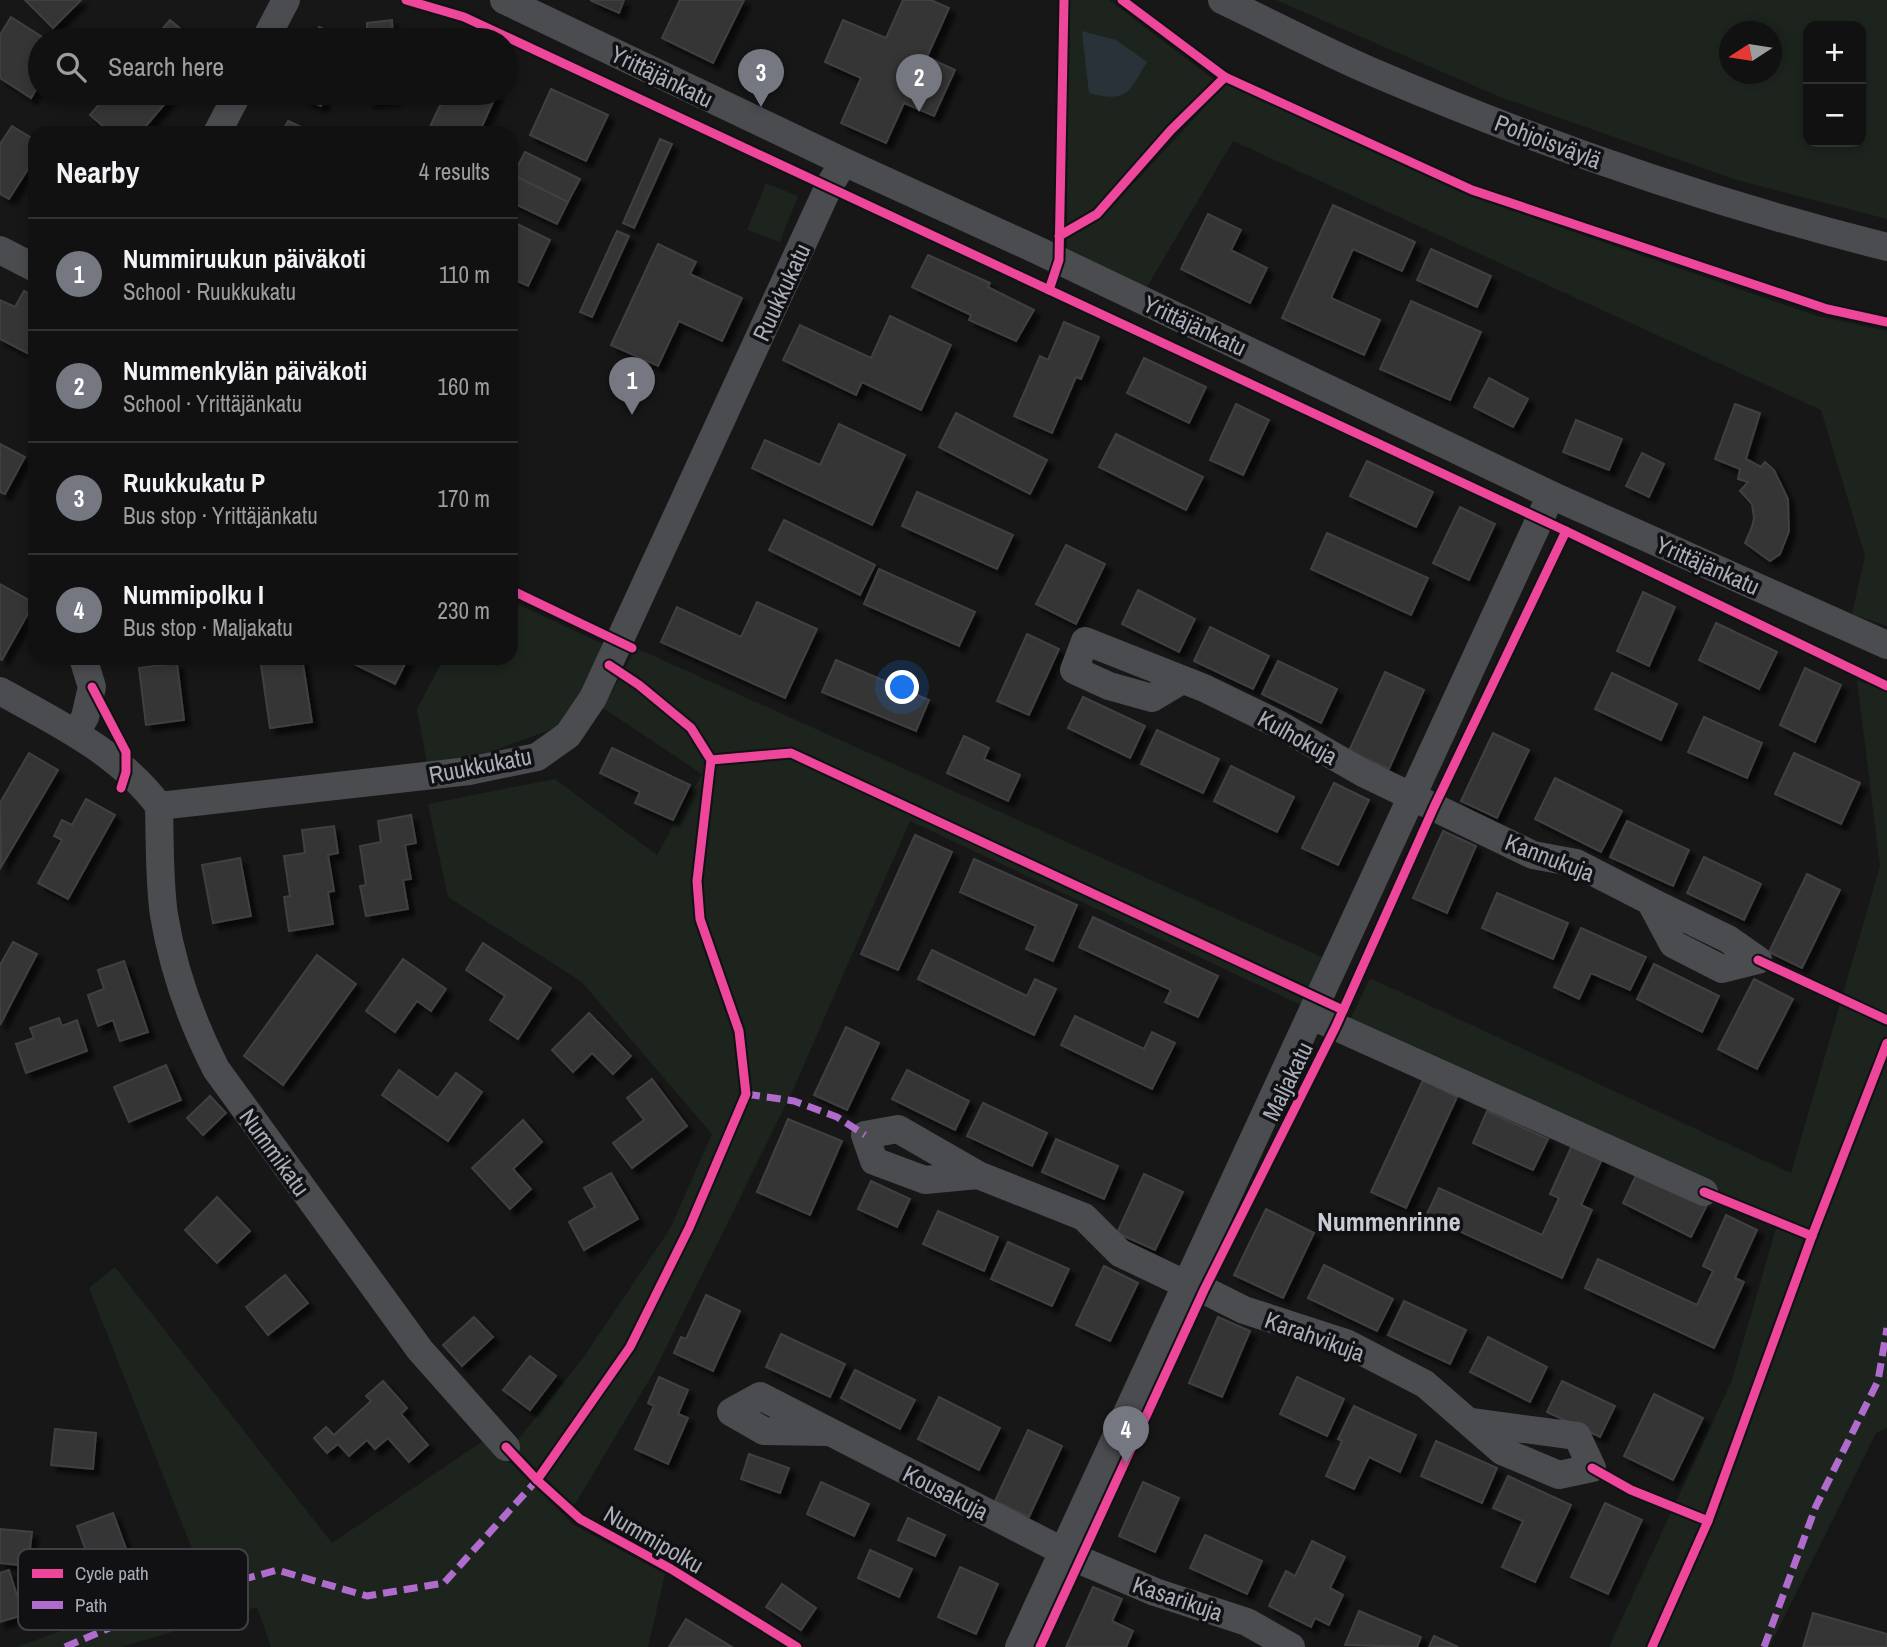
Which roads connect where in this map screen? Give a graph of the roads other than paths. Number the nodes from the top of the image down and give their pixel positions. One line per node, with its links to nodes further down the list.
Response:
1 (286, 0): 4 (street)
2 (504, 0): 7 (street, Yrittäjänkatu)
3 (1222, 0): 8 (street, Pohjoisväylä)
4 (271, 28)
5 (232, 105): 6 (street)
6 (221, 126)
7 (844, 162): 11 (street, Yrittäjänkatu); 18 (street, Ruukkukatu)
8 (1887, 247)
9 (0, 250): 10 (street)
10 (28, 264)
11 (1550, 495): 12 (street, Yrittäjänkatu); 17 (street, Maljakatu)
12 (1887, 645)
13 (85, 665): 16 (street)
14 (1182, 680): 17 (street, Kulhokuja)
15 (0, 691): 16 (street)
16 (76, 733): 18 (street)
17 (1412, 797): 19 (street, Kannukuja); 20 (street, Maljakatu)
18 (159, 806): 26 (street, Nummikatu)
19 (1650, 901)
20 (1312, 1016): 22 (street); 23 (street, Maljakatu)
21 (978, 1175): 23 (street, Karahvikuja)
22 (1704, 1192)
23 (1187, 1285): 24 (street, Karahvikuja); 27 (street, Maljakatu)
24 (1471, 1422)
25 (828, 1433): 27 (street, Kousakuja)
26 (506, 1447)
27 (1064, 1552): 28 (street, Maljakatu); 29 (street, Kasarikuja)
28 (1019, 1647)
29 (1291, 1647)

